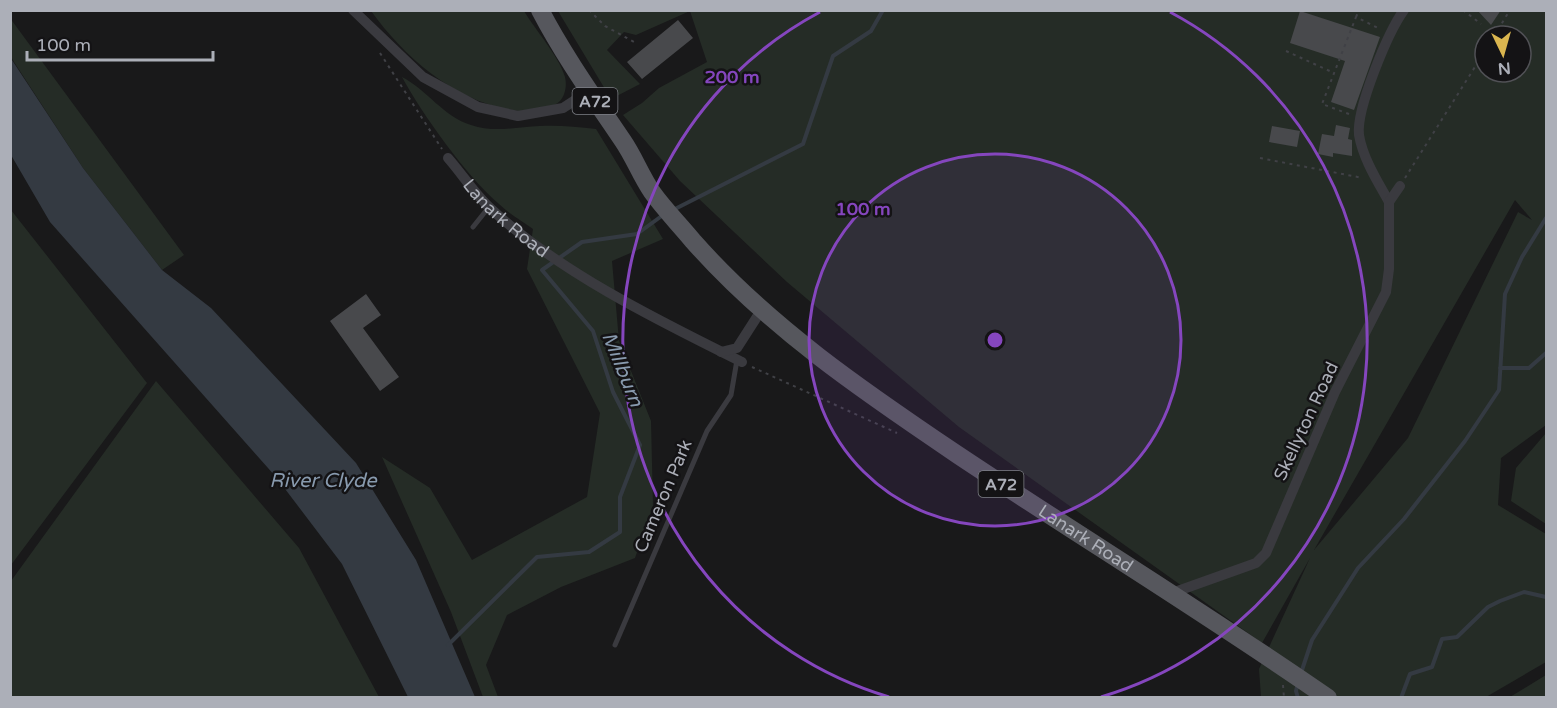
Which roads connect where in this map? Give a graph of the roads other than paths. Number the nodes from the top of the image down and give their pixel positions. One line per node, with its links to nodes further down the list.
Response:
1 (353, 10): 4 (street)
2 (540, 10): 4 (main road, Lanark Road / A72)
3 (1404, 10): 7 (street, Skellyton Road)
4 (589, 91): 10 (main road, Lanark Road / A72)
5 (448, 158): 8 (street, Lanark Road)
6 (1400, 186): 7 (street)
7 (1389, 202): 13 (street, Skellyton Road)
8 (489, 207): 9 (lane); 11 (street, Lanark Road)
9 (473, 227)
10 (762, 309): 11 (street); 13 (main road, Lanark Road / A72)
11 (721, 352): 12 (street, Lanark Road)
12 (739, 361): 14 (lane, Cameron Park)
13 (1172, 593): 15 (main road, Lanark Road / A72)
14 (615, 645)
15 (1328, 698)

